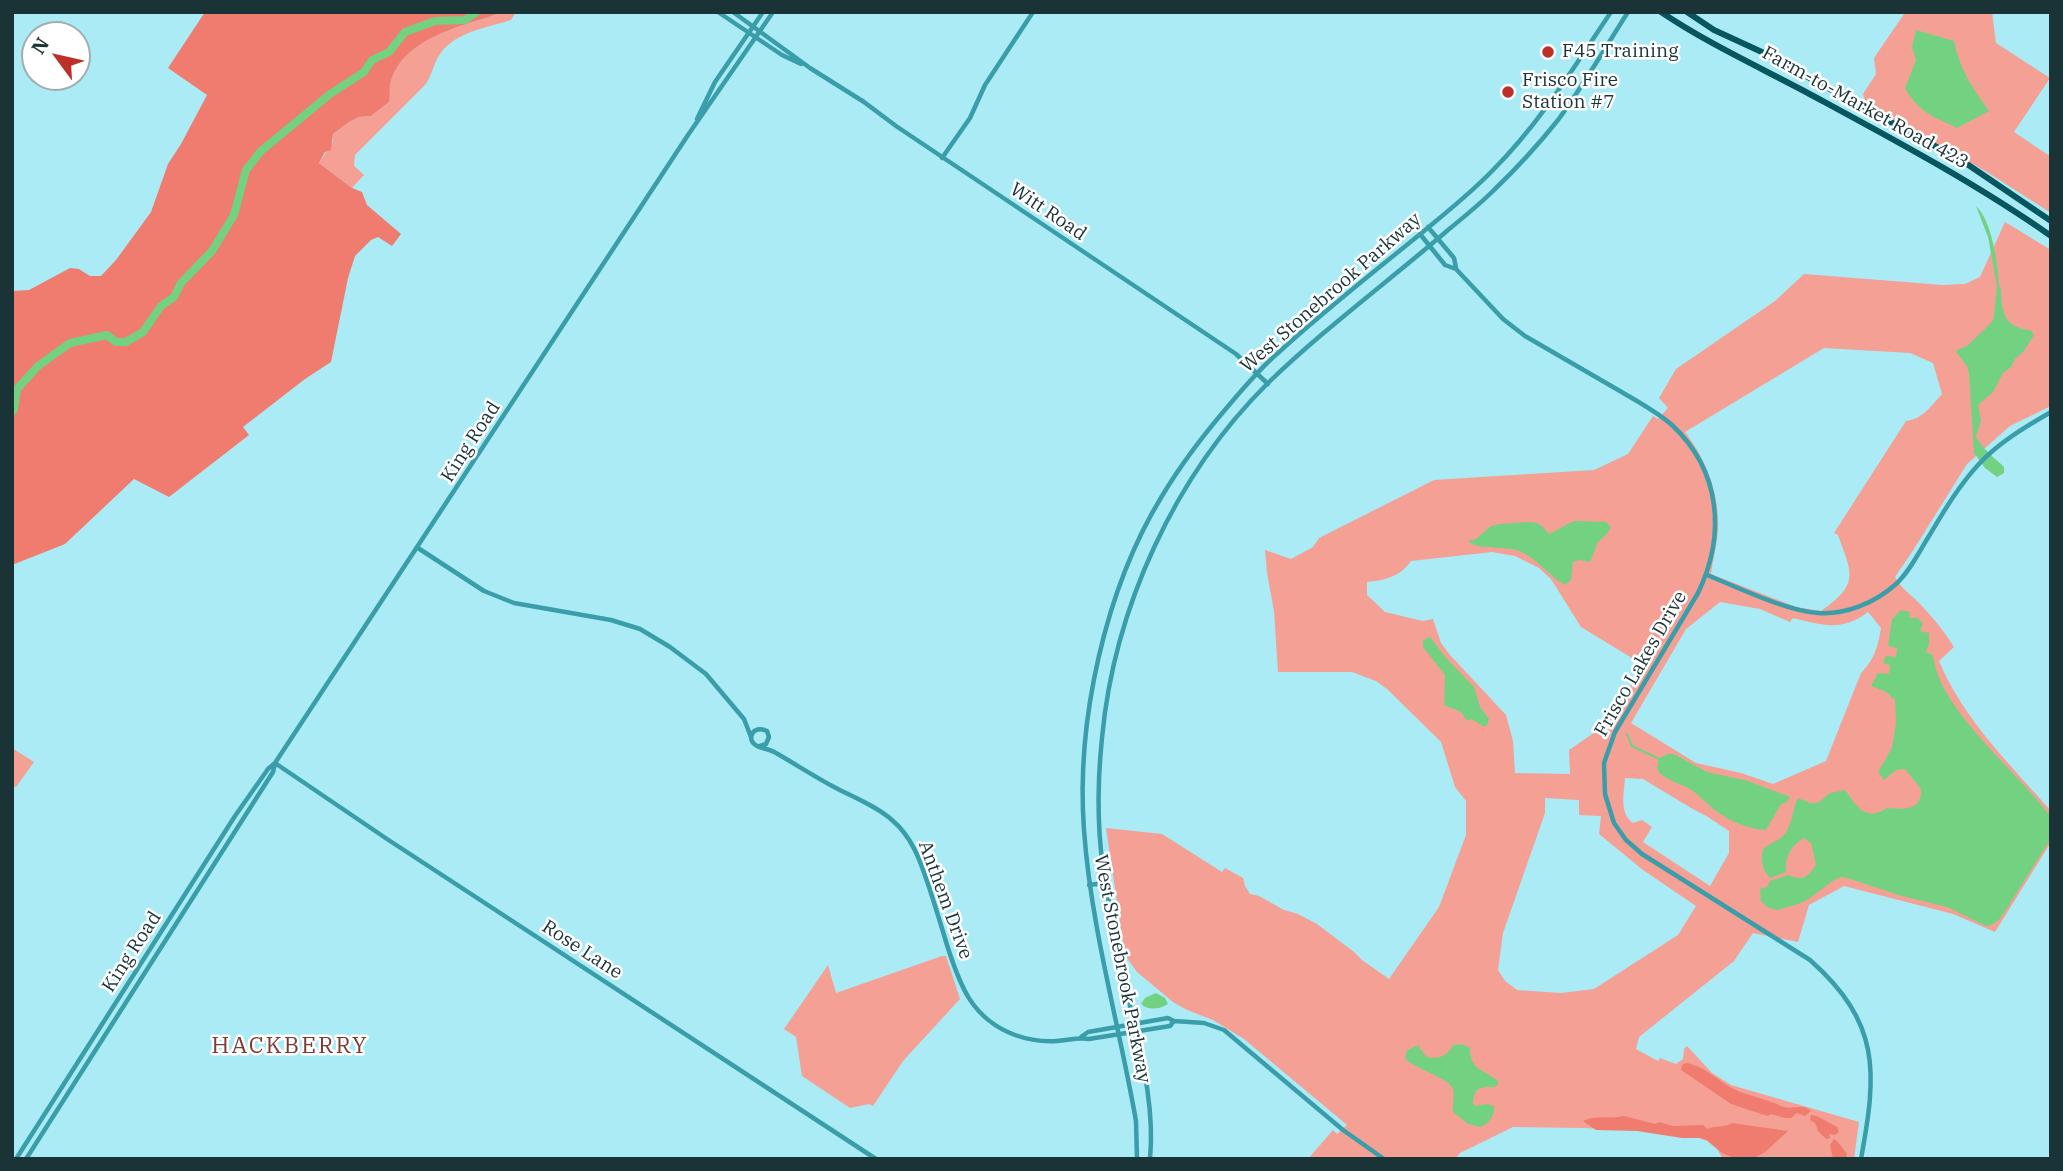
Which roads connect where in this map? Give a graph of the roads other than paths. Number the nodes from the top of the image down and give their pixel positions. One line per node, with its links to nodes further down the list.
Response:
1 (718, 12): 12 (street, Witt Road)
2 (733, 12): 10 (street, Witt Road)
3 (763, 12): 10 (street, King Road)
4 (773, 12): 11 (street, King Road)
5 (1034, 12): 20 (street)
6 (1611, 12): 22 (street, West Stonebrook Parkway)
7 (1628, 12): 25 (street, West Stonebrook Parkway)
8 (1661, 12): 15 (main road, Farm-to-Market Road 423)
9 (1687, 12): 14 (main road, Farm-to-Market Road 423)
10 (753, 26): 11 (street, Witt Road); 12 (street, King Road)
11 (760, 31): 13 (street, King Road); 16 (street, Witt Road)
12 (749, 33): 13 (street, Witt Road); 19 (street, King Road)
13 (756, 37): 16 (street, Witt Road); 19 (street, King Road)
14 (1764, 53): 15 (main road); 17 (main road, Farm-to-Market Road 423)
15 (1757, 66): 18 (main road, Farm-to-Market Road 423)
16 (810, 68): 20 (street, Witt Road)
17 (1857, 103): 18 (main road); 21 (main road, Farm-to-Market Road 423)
18 (1850, 117): 24 (main road, Farm-to-Market Road 423)
19 (688, 135): 31 (street, King Road)
20 (942, 158): 28 (street, Witt Road)
21 (2051, 221)
22 (1428, 227): 23 (street, West Stonebrook Parkway); 25 (street, Frisco Lakes Drive)
23 (1420, 234): 26 (street, Frisco Lakes Drive); 28 (street, West Stonebrook Parkway)
24 (2051, 236)
25 (1438, 239): 26 (street, West Stonebrook Parkway); 27 (street, Frisco Lakes Drive)
26 (1429, 246): 27 (street, Frisco Lakes Drive); 29 (street, West Stonebrook Parkway)
27 (1456, 269): 32 (street, Frisco Lakes Drive)
28 (1258, 373): 29 (street, Witt Road); 43 (street, West Stonebrook Parkway)
29 (1268, 384): 42 (street, West Stonebrook Parkway)
30 (2051, 412): 32 (street)
31 (418, 548): 33 (street); 39 (street, King Road)
32 (1707, 575): 59 (street, Frisco Lakes Drive)
33 (744, 719): 34 (street); 35 (street)
34 (760, 728): 35 (street); 36 (street)
35 (751, 737): 37 (street)
36 (769, 737): 37 (street); 38 (street)
37 (760, 746): 38 (street, Anthem Drive)
38 (778, 754): 51 (street, Anthem Drive)
39 (275, 763): 40 (street, King Road); 41 (street, King Road); 55 (street, Rose Lane)
40 (217, 844): 41 (street); 44 (street, King Road)
41 (224, 848): 45 (street, King Road)
42 (1105, 883): 43 (street); 47 (street, West Stonebrook Parkway)
43 (1089, 886): 48 (street, West Stonebrook Parkway)
44 (149, 952): 45 (street); 53 (street, King Road)
45 (155, 957): 54 (street, King Road)
46 (1174, 1021): 47 (street, Anthem Drive); 49 (street, Anthem Drive); 52 (street, Anthem Drive)
47 (1134, 1024): 48 (street, Anthem Drive); 49 (street, West Stonebrook Parkway)
48 (1117, 1027): 50 (street, West Stonebrook Parkway); 51 (street, Anthem Drive)
49 (1136, 1032): 50 (street, Anthem Drive); 57 (street, West Stonebrook Parkway)
50 (1119, 1034): 51 (street, Anthem Drive); 56 (street, West Stonebrook Parkway)
51 (1080, 1037)
52 (1373, 1155): 58 (street)
53 (16, 1159)
54 (26, 1159)
55 (876, 1159)
56 (1137, 1159)
57 (1150, 1159)
58 (1384, 1159)
59 (1861, 1159)

